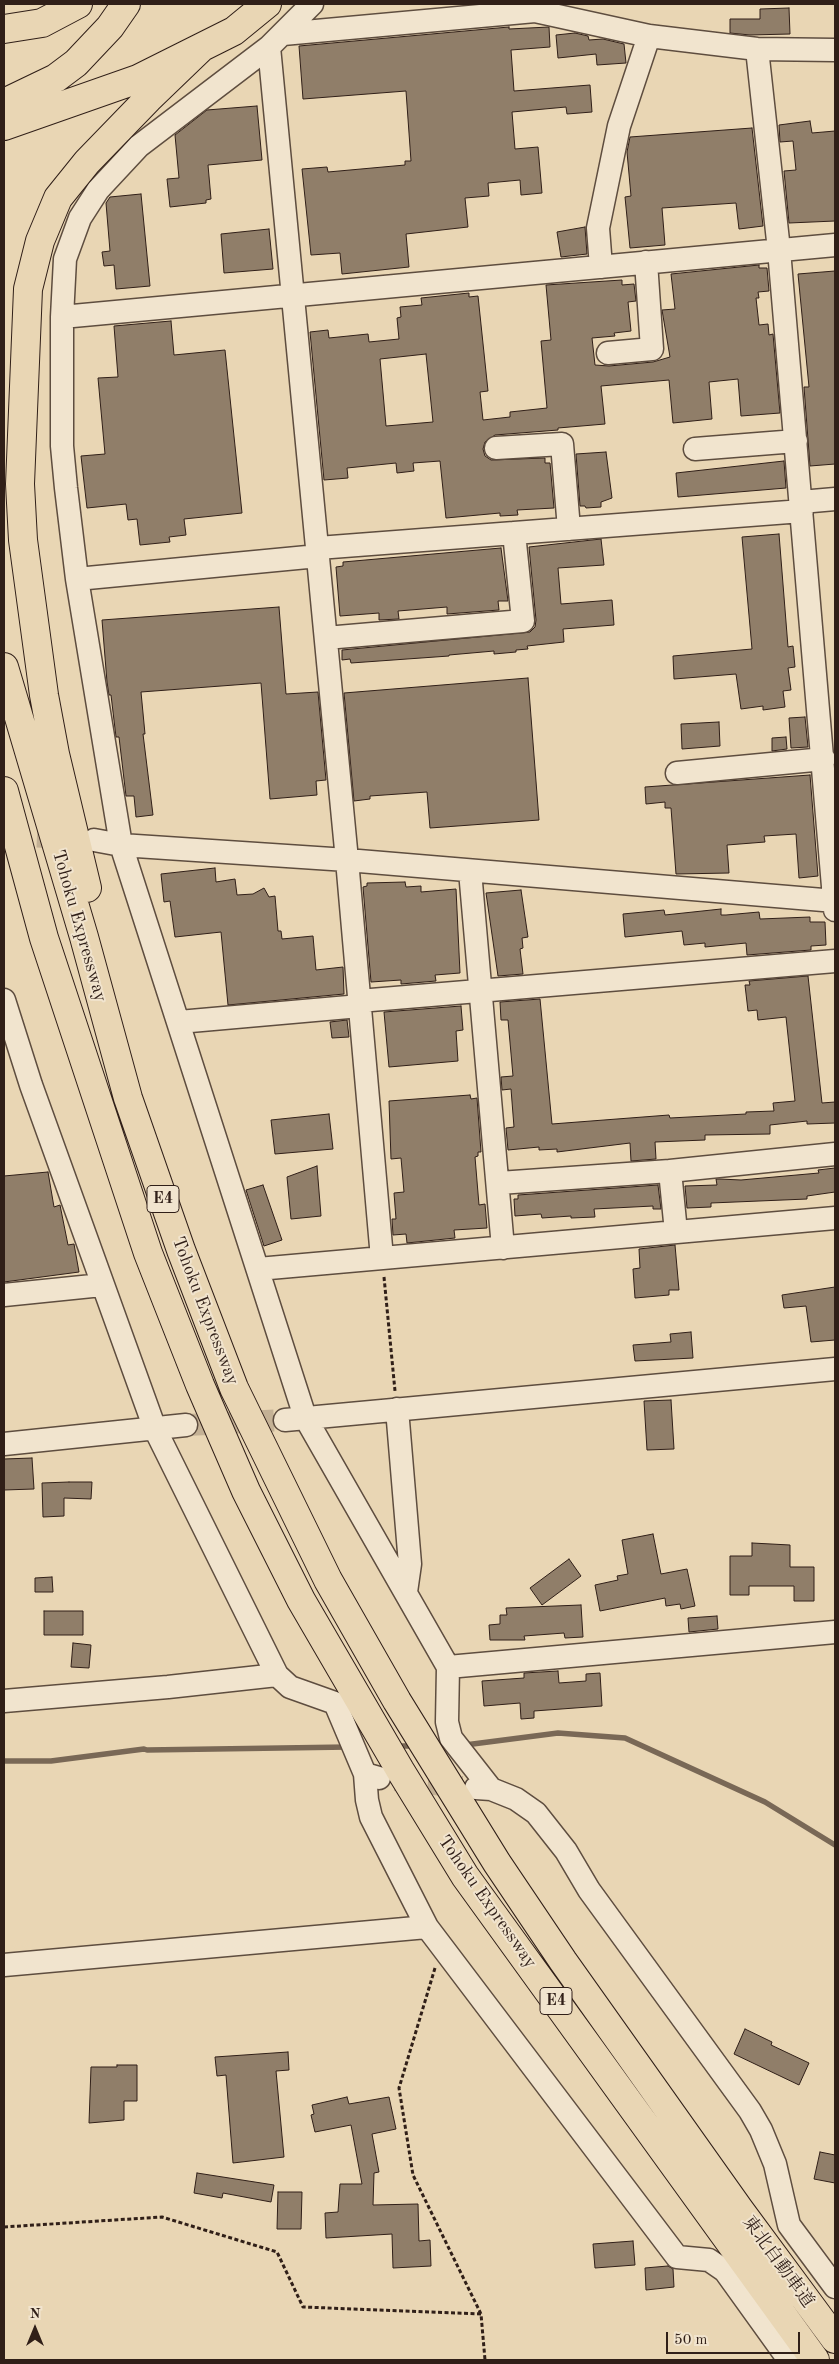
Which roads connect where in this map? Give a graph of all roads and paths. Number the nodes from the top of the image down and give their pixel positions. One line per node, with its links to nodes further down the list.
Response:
1 (78, 4): 6 (highway)
2 (126, 4): 12 (highway)
3 (267, 4): 9 (highway)
4 (312, 4): 8 (street)
5 (535, 7): 7 (street); 8 (street)
6 (4, 29)
7 (649, 36): 10 (street); 17 (street)
8 (276, 40): 18 (street); 19 (street)
9 (201, 48): 13 (highway); 53 (highway)
10 (757, 49): 11 (street); 15 (street)
11 (835, 50)
12 (4, 104)
13 (4, 126)
14 (835, 245): 15 (street)
15 (779, 250): 16 (street); 21 (street)
16 (646, 262): 17 (street); 20 (street)
17 (602, 267): 18 (street)
18 (294, 296): 19 (street); 28 (street)
19 (62, 318): 29 (street)
20 (608, 353)
21 (796, 441): 23 (street); 25 (street)
22 (496, 448): 26 (street)
23 (696, 450)
24 (835, 498): 25 (street)
25 (801, 506): 26 (street); 32 (street)
26 (569, 529): 27 (street)
27 (514, 533): 28 (street); 30 (street)
28 (318, 552): 29 (street); 30 (street)
29 (77, 578): 37 (street)
30 (326, 638): 38 (street)
31 (4, 667): 53 (highway, Tohoku Expressway / E4)
32 (827, 701): 33 (street)
33 (824, 759): 34 (street); 41 (street)
34 (677, 773)
35 (4, 791): 54 (highway, Tohoku Expressway / E4)
36 (94, 840): 37 (street)
37 (121, 845): 38 (street); 46 (street)
38 (347, 860): 40 (street); 45 (street)
39 (4, 864): 54 (highway)
40 (470, 871): 41 (street); 43 (street)
41 (835, 904)
42 (835, 961): 43 (street)
43 (481, 991): 45 (street); 49 (street)
44 (4, 1000): 57 (street)
45 (360, 1003): 46 (street); 55 (street)
46 (179, 1022): 56 (street)
47 (835, 1154): 48 (street)
48 (670, 1170): 49 (street); 51 (street)
49 (499, 1183): 52 (street)
50 (835, 1218): 51 (street)
51 (676, 1232): 52 (street)
52 (504, 1248): 55 (street)
53 (181, 1250): 74 (highway, Tohoku Expressway / E4)
54 (148, 1253): 70 (highway, Tohoku Expressway / E4)
55 (382, 1258): 56 (street); 60 (path)
56 (258, 1269): 61 (street)
57 (102, 1285): 58 (street); 63 (street)
58 (4, 1295)
59 (835, 1369): 60 (street)
60 (396, 1400): 61 (street); 65 (street)
61 (295, 1419): 65 (street)
62 (186, 1425): 63 (street)
63 (155, 1429): 64 (street); 68 (street)
64 (4, 1444)
65 (406, 1592): 67 (street)
66 (835, 1632): 67 (street)
67 (448, 1667): 76 (street)
68 (276, 1675): 69 (street); 70 (street)
69 (4, 1701)
70 (382, 1774): 71 (street); 74 (highway, Tohoku Expressway / E4)
71 (427, 1927): 72 (street); 73 (street)
72 (442, 1946): 77 (path); 80 (street)
73 (4, 1964)
74 (729, 2218): 78 (highway, 東北自動車道 / E4); 81 (highway, 東北自動車道 / E4)
75 (4, 2227): 77 (path)
76 (835, 2286)
77 (481, 2314): 79 (path)
78 (835, 2339)
79 (485, 2360)
80 (790, 2360)
81 (816, 2360)

